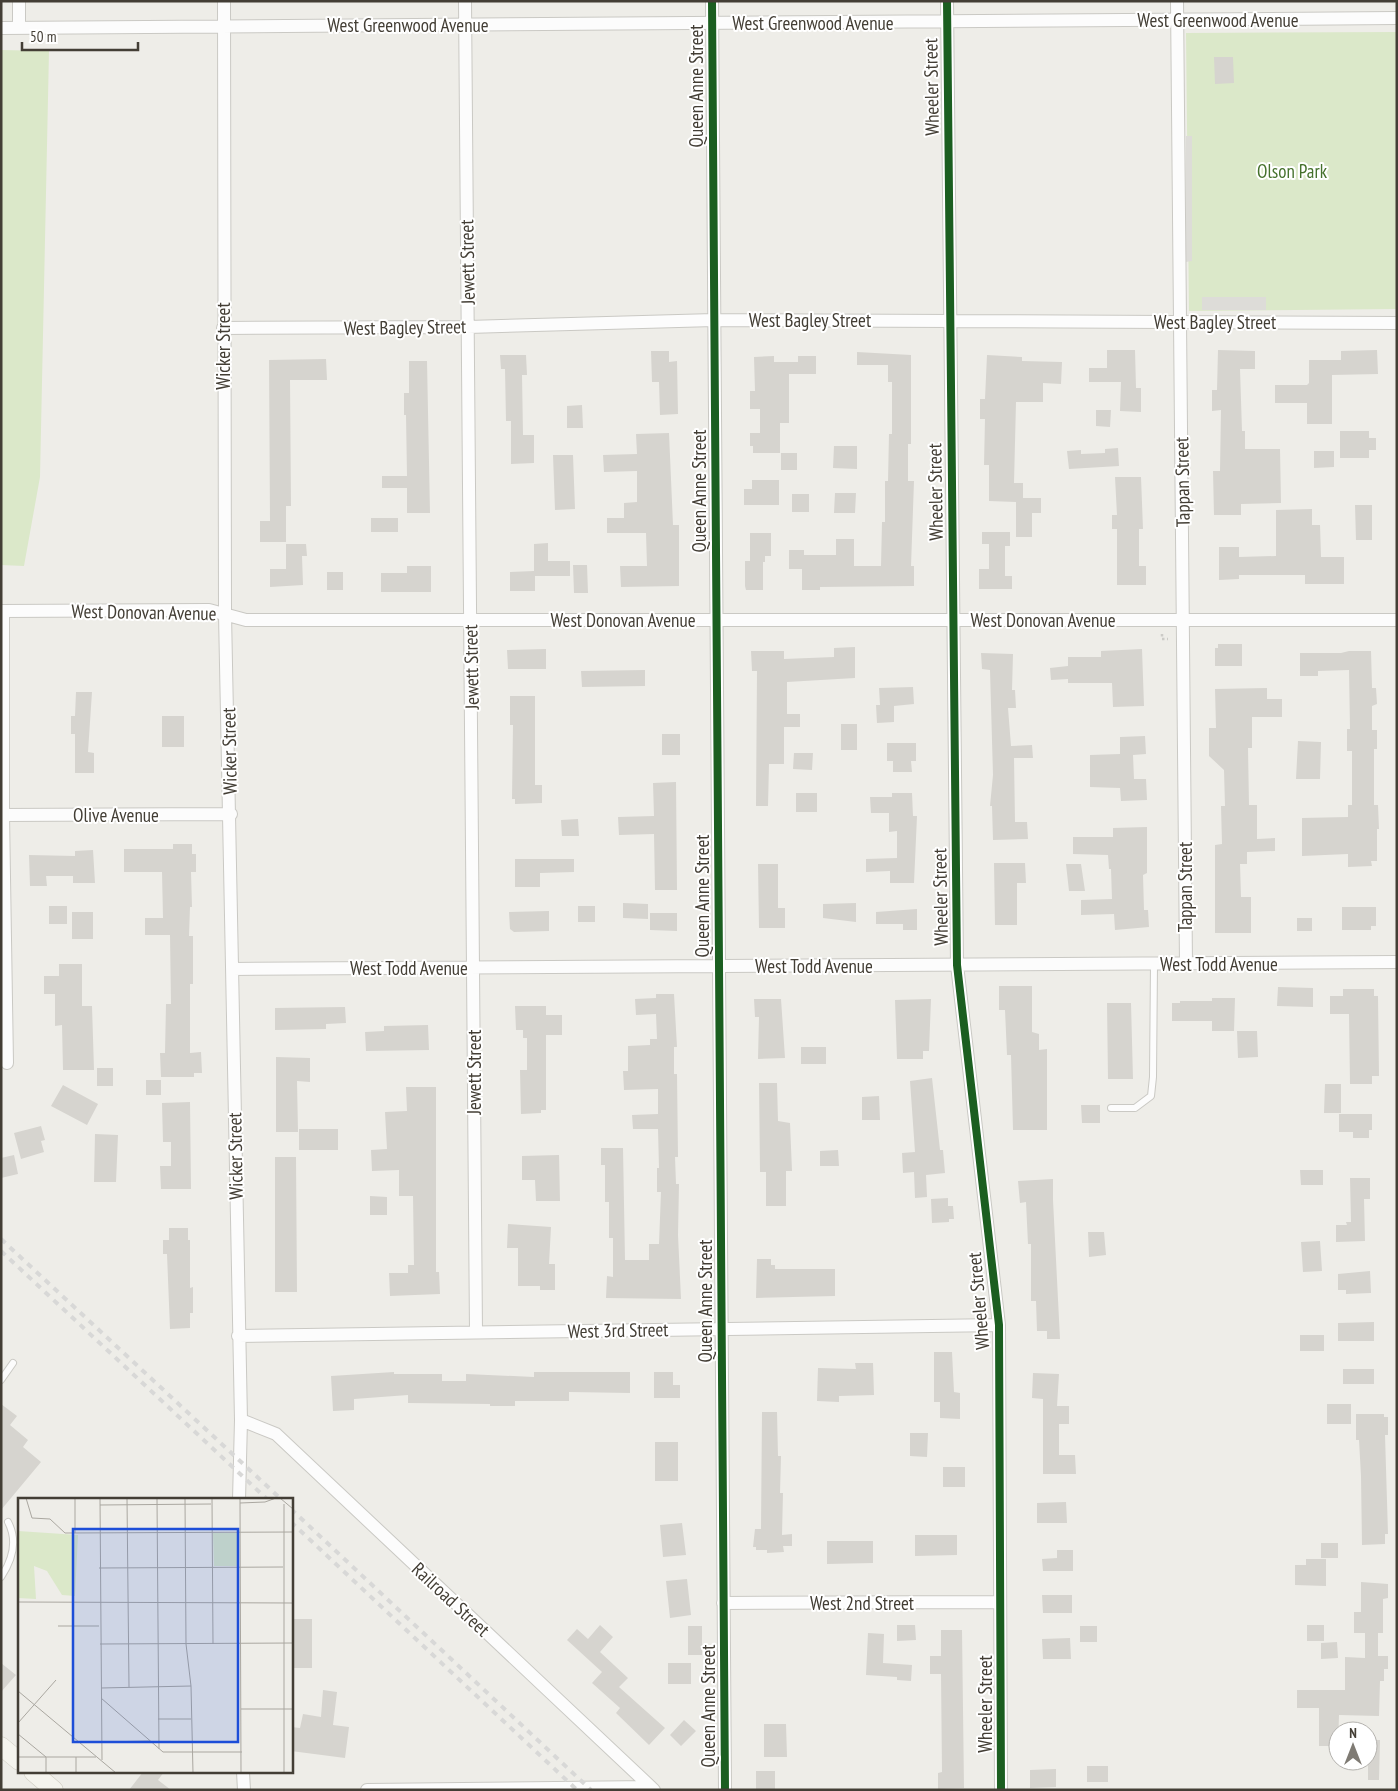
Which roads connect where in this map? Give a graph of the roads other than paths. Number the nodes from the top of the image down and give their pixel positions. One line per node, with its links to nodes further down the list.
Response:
1 (19, 1): 14 (street)
2 (224, 1): 12 (street, Wicker Street)
3 (465, 1): 11 (street, Jewett Street)
4 (712, 1): 10 (street, Queen Anne Street)
5 (947, 1): 9 (street, Wheeler Street)
6 (1177, 1): 8 (street, Tappan Street)
7 (1397, 18): 8 (street, West Greenwood Avenue)
8 (1178, 20): 9 (street, West Greenwood Avenue); 17 (street, Tappan Street)
9 (947, 22): 10 (street, West Greenwood Avenue); 16 (street, Wheeler Street)
10 (712, 23): 11 (street, West Greenwood Avenue); 15 (street, Queen Anne Street)
11 (465, 25): 12 (street, West Greenwood Avenue); 19 (street, Jewett Street)
12 (223, 27): 14 (street, West Greenwood Avenue); 20 (street, Wicker Street)
13 (1, 28): 14 (street, West Greenwood Avenue)
14 (19, 28)
15 (714, 320): 16 (street, West Bagley Street); 19 (street, West Bagley Street); 24 (street, Queen Anne Street)
16 (950, 320): 17 (street, West Bagley Street); 25 (street, Wheeler Street)
17 (1180, 322): 18 (street, West Bagley Street); 26 (street, Tappan Street)
18 (1397, 323)
19 (468, 327): 20 (street, West Bagley Street); 23 (street, Jewett Street)
20 (223, 328): 22 (street, Wicker Street)
21 (2, 611): 22 (street, West Donovan Avenue); 29 (street)
22 (225, 614): 23 (street, West Donovan Avenue); 28 (street, Wicker Street)
23 (470, 620): 24 (street, West Donovan Avenue); 35 (street, Jewett Street)
24 (716, 620): 25 (street, West Donovan Avenue); 34 (street, Queen Anne Street)
25 (953, 620): 26 (street, West Donovan Avenue); 33 (street, Wheeler Street)
26 (1183, 620): 27 (street, West Donovan Avenue); 32 (street, Tappan Street)
27 (1397, 620)
28 (230, 814): 29 (street, Olive Avenue); 36 (street, Wicker Street)
29 (2, 815): 37 (street)
30 (1397, 962): 32 (street, West Todd Avenue)
31 (1154, 964): 32 (street, West Todd Avenue); 33 (street, West Todd Avenue); 39 (lane)
32 (1186, 964)
33 (956, 965): 34 (street, West Todd Avenue); 40 (street, Wheeler Street)
34 (719, 966): 35 (street, West Todd Avenue); 41 (street, Queen Anne Street)
35 (473, 968): 36 (street, West Todd Avenue); 42 (street, Jewett Street)
36 (232, 969): 43 (street, Wicker Street)
37 (4, 1048): 38 (street)
38 (7, 1063)
39 (1110, 1108)
40 (999, 1324): 41 (street, West 3rd Street); 50 (street, Wheeler Street)
41 (721, 1329): 42 (street, West 3rd Street); 51 (street, Queen Anne Street)
42 (476, 1332): 43 (street, West 3rd Street)
43 (238, 1336): 46 (street, Wicker Street)
44 (13, 1363): 45 (lane)
45 (1, 1380)
46 (241, 1420): 47 (street, Wicker Street); 57 (street, Railroad Street)
47 (240, 1498)
48 (8, 1522): 49 (lane)
49 (1, 1577)
50 (1000, 1602): 51 (street, West 2nd Street); 62 (street, Wheeler Street)
51 (723, 1603): 61 (street, Queen Anne Street)
52 (1, 1746): 53 (main road)
53 (18, 1760)
54 (35, 1774): 58 (main road)
55 (243, 1774): 59 (street)
56 (535, 1789): 57 (street); 60 (street)
57 (652, 1789)
58 (54, 1790)
59 (244, 1790)
60 (367, 1790)
61 (725, 1790)
62 (1001, 1790)

